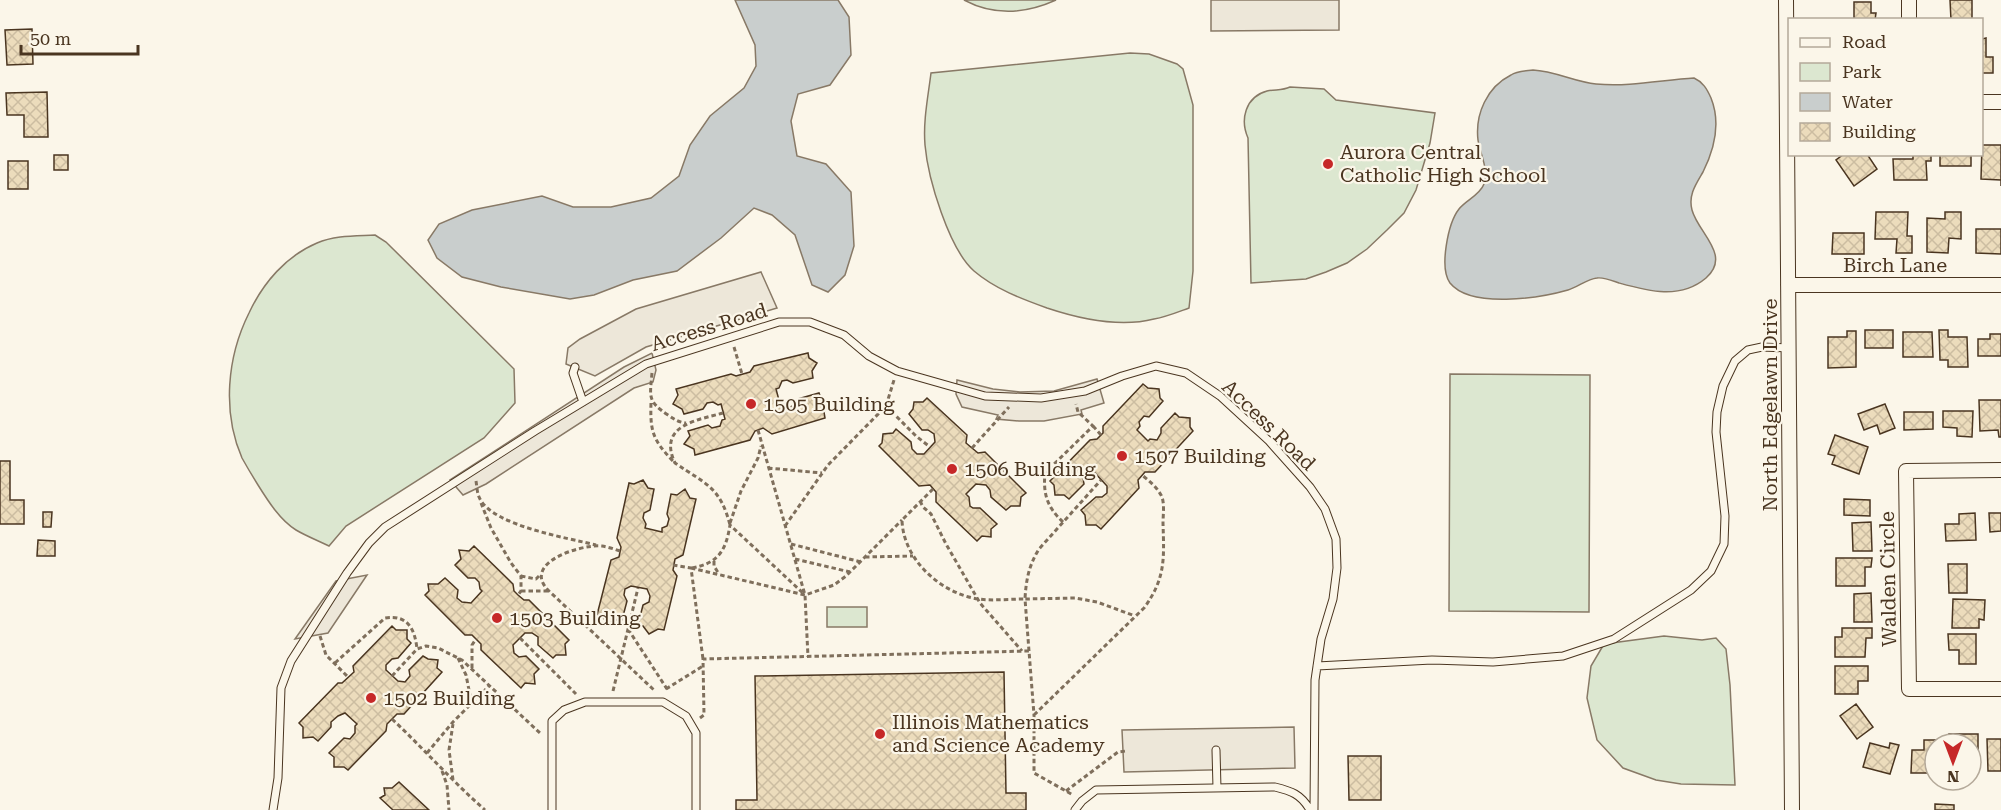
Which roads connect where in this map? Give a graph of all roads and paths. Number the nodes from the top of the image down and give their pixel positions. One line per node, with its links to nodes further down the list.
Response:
1 (1786, 0): 6 (street, North Edgelawn Drive)
2 (1909, 0): 3 (street)
3 (1909, 18)
4 (1983, 102): 5 (street)
5 (2001, 102)
6 (1788, 285): 7 (street, Birch Lane); 9 (street, North Edgelawn Drive)
7 (2001, 285)
8 (730, 337): 10 (lane, Access Road); 12 (lane, Access Road); 13 (path)
9 (1789, 348): 74 (lane); 105 (street, North Edgelawn Drive)
10 (653, 361): 16 (path); 17 (lane, Access Road)
11 (575, 367): 17 (lane)
12 (897, 371): 15 (lane, Access Road); 18 (path)
13 (742, 374)
14 (1072, 393): 15 (lane, Access Road); 21 (path); 74 (lane, Access Road)
15 (1017, 397): 26 (path)
16 (651, 401): 20 (path); 27 (path)
17 (583, 402): 29 (lane, Access Road)
18 (886, 406): 25 (path); 31 (path)
19 (723, 413): 20 (path)
20 (686, 423): 27 (path)
21 (1093, 426): 23 (path); 38 (path)
22 (758, 430): 24 (path)
23 (1101, 435)
24 (762, 445): 28 (path); 39 (path)
25 (930, 447)
26 (972, 448)
27 (675, 463): 39 (path)
28 (768, 468): 31 (path); 40 (path)
29 (474, 469): 35 (path); 61 (lane, Access Road)
30 (2001, 470): 79 (street, Walden Circle)
31 (822, 473): 40 (path)
32 (1142, 475): 60 (path)
33 (1101, 480): 38 (path)
34 (933, 489): 36 (path)
35 (481, 501): 42 (path); 54 (path)
36 (920, 501): 37 (path); 58 (path)
37 (902, 520): 44 (path); 45 (path)
38 (1063, 522): 59 (path)
39 (730, 525): 46 (path); 57 (path)
40 (785, 526): 41 (path)
41 (791, 544): 47 (path); 48 (path)
42 (601, 546): 43 (path); 52 (path)
43 (620, 551)
44 (913, 556): 45 (path); 58 (path)
45 (865, 557): 48 (path)
46 (715, 558): 50 (path); 53 (path)
47 (795, 559): 51 (path); 57 (path)
48 (861, 562): 51 (path)
49 (674, 565): 50 (path)
50 (691, 568): 53 (path); 71 (path)
51 (850, 572): 57 (path)
52 (541, 574): 54 (path); 56 (path)
53 (720, 575): 57 (path)
54 (521, 576): 56 (path)
55 (638, 588): 62 (path)
56 (549, 591): 70 (path)
57 (805, 595): 68 (path)
58 (978, 599): 59 (path); 66 (path)
59 (1025, 599): 60 (path); 67 (path)
60 (1135, 616): 85 (path)
61 (318, 618): 72 (path); 98 (lane, Access Road)
62 (628, 629): 70 (path); 80 (path)
63 (520, 638): 82 (path)
64 (476, 639): 75 (path)
65 (417, 649): 69 (path); 72 (path); 76 (path)
66 (1022, 651): 67 (path); 68 (path)
67 (1029, 651): 85 (path)
68 (808, 657): 71 (path)
69 (458, 658): 75 (path); 84 (path)
70 (621, 659): 81 (path); 83 (path)
71 (703, 659): 73 (path)
72 (335, 663): 77 (path)
73 (703, 666): 80 (path); 88 (path)
74 (1317, 666): 104 (lane, Access Road)
75 (472, 670): 78 (path)
76 (392, 676)
77 (348, 677)
78 (489, 686): 84 (path); 89 (path)
79 (2001, 688)
80 (667, 689): 81 (path)
81 (663, 700): 83 (lane); 88 (lane)
82 (585, 702): 83 (lane); 89 (lane)
83 (610, 702)
84 (472, 705): 87 (path)
85 (1034, 715): 96 (path)
86 (392, 719): 92 (path)
87 (453, 723): 92 (path); 94 (path)
88 (692, 726): 102 (lane)
89 (550, 743): 101 (lane)
90 (1216, 750): 95 (lane)
91 (1126, 752): 96 (path)
92 (428, 753): 93 (path)
93 (440, 767): 94 (path); 99 (path)
94 (453, 782): 100 (path)
95 (1217, 788): 97 (lane); 104 (lane)
96 (1066, 791): 97 (path)
97 (1082, 801): 103 (lane)
98 (273, 810)
99 (449, 810)
100 (485, 810)
101 (552, 810)
102 (696, 810)
103 (1075, 810)
104 (1312, 810)
105 (1792, 810)

